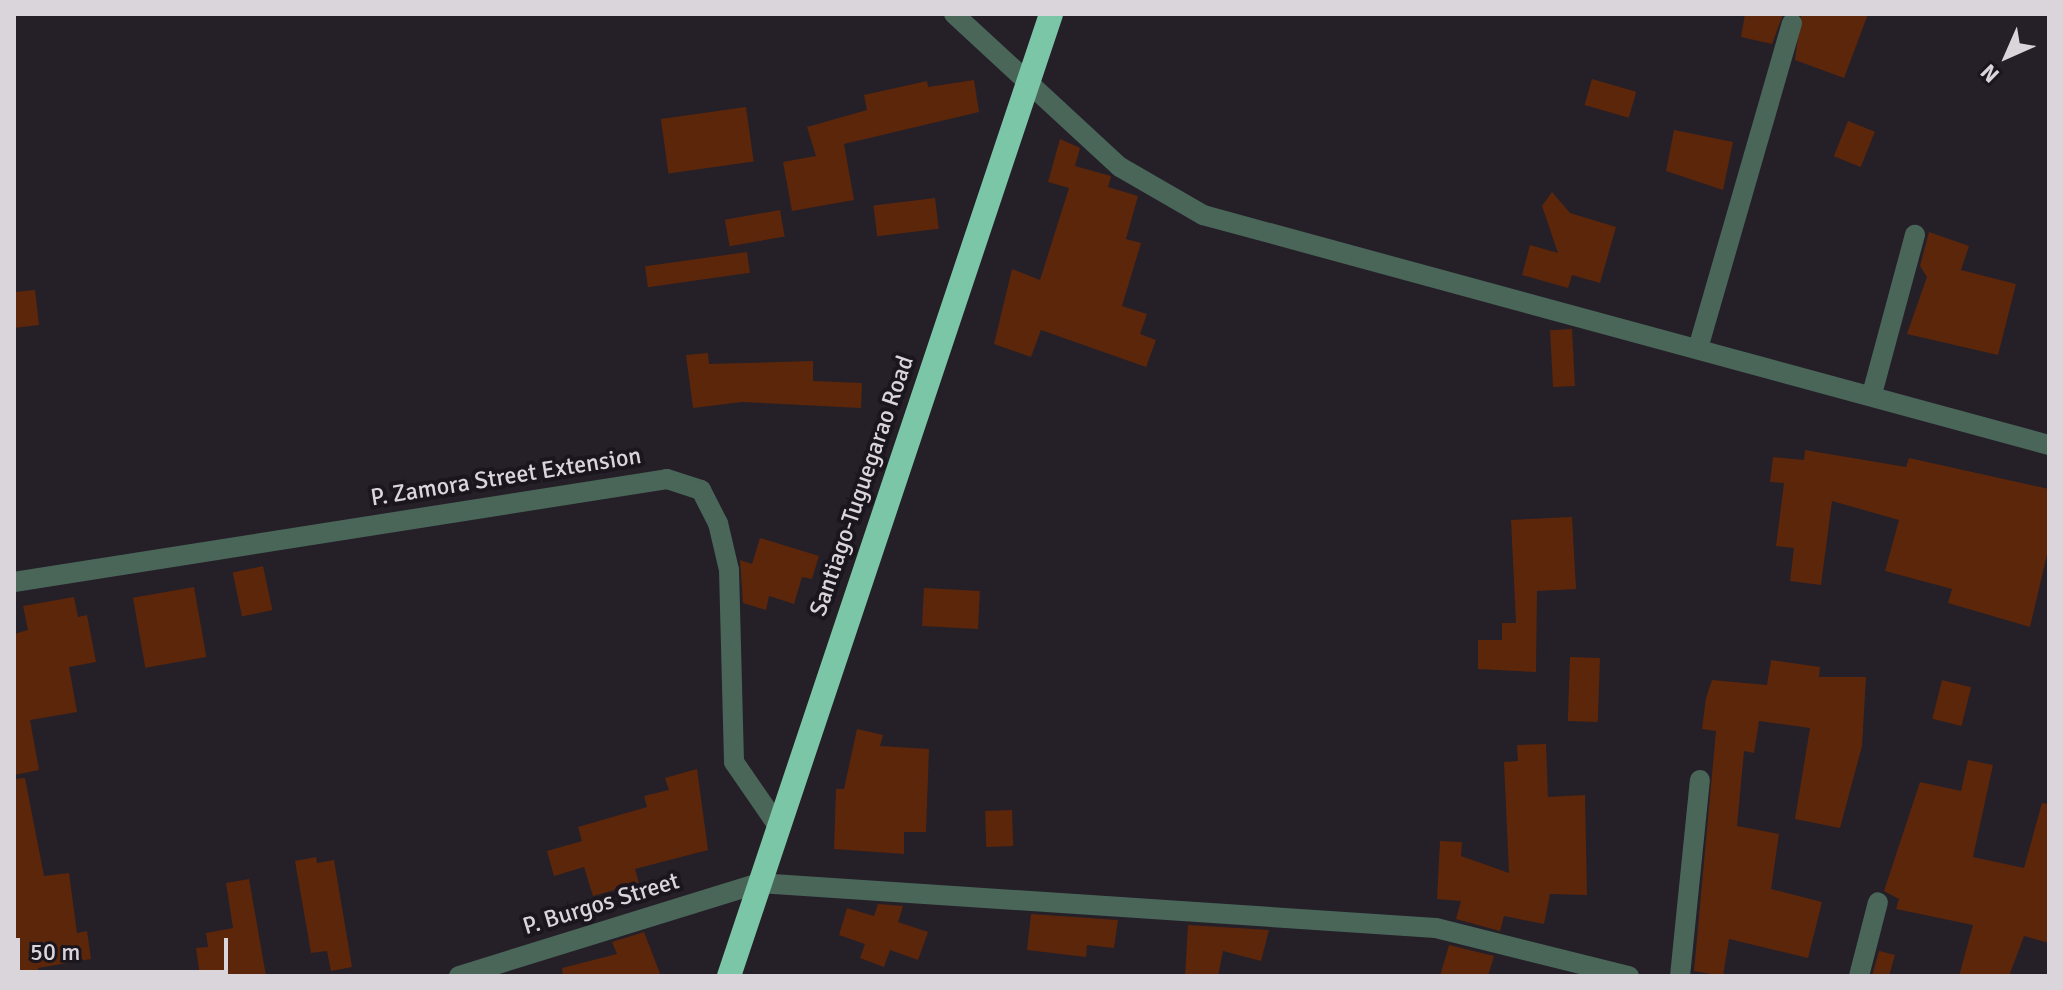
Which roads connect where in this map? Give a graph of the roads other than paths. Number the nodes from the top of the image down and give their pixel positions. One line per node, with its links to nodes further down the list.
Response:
1 (954, 14): 4 (street)
2 (1051, 14): 4 (highway, Santiago-Tuguegarao Road)
3 (1792, 23): 6 (street)
4 (1028, 82): 6 (street); 11 (highway, Santiago-Tuguegarao Road)
5 (1915, 235): 7 (street)
6 (1699, 345): 7 (street)
7 (1872, 394): 8 (street)
8 (2049, 445)
9 (14, 582): 11 (street, P. Zamora Street Extension)
10 (1700, 780): 17 (street)
11 (778, 826): 12 (highway, Santiago-Tuguegarao Road)
12 (759, 883): 14 (street, P. Burgos Street); 15 (highway, Santiago-Tuguegarao Road); 16 (street)
13 (1878, 902): 18 (street)
14 (459, 976)
15 (729, 976)
16 (1629, 976)
17 (1680, 976)
18 (1859, 976)

